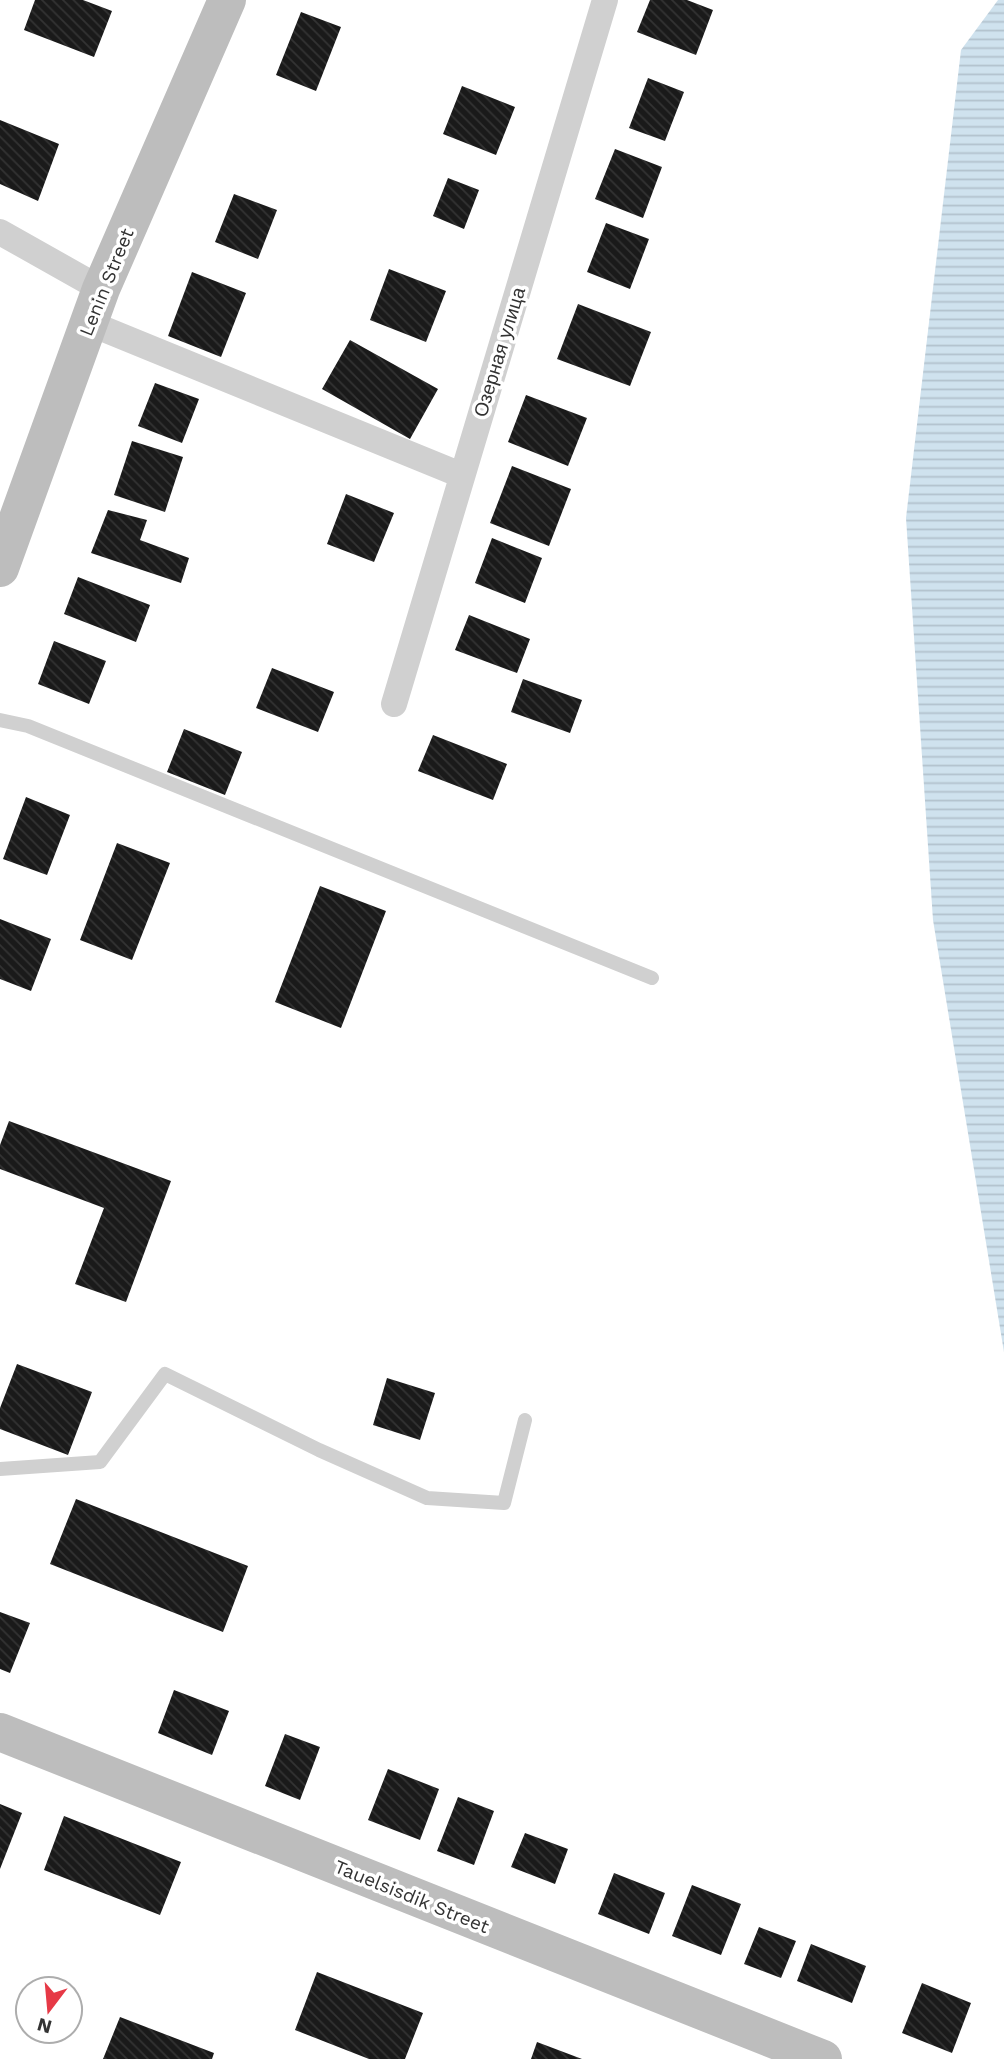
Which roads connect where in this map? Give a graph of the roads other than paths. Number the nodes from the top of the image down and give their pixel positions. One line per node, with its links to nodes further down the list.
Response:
1 (227, 0): 4 (street, Lenin Street)
2 (605, 0): 5 (street, Озерная улица)
3 (0, 232): 4 (street)
4 (95, 306): 5 (street); 6 (street, Lenin Street)
5 (461, 475): 7 (street, Озерная улица)
6 (0, 569)
7 (394, 704)
8 (0, 720): 9 (lane)
9 (652, 978)
10 (525, 1420): 11 (lane)
11 (0, 1469)
12 (0, 1732): 13 (street, Tauelsisdik Street)
13 (823, 2059)

